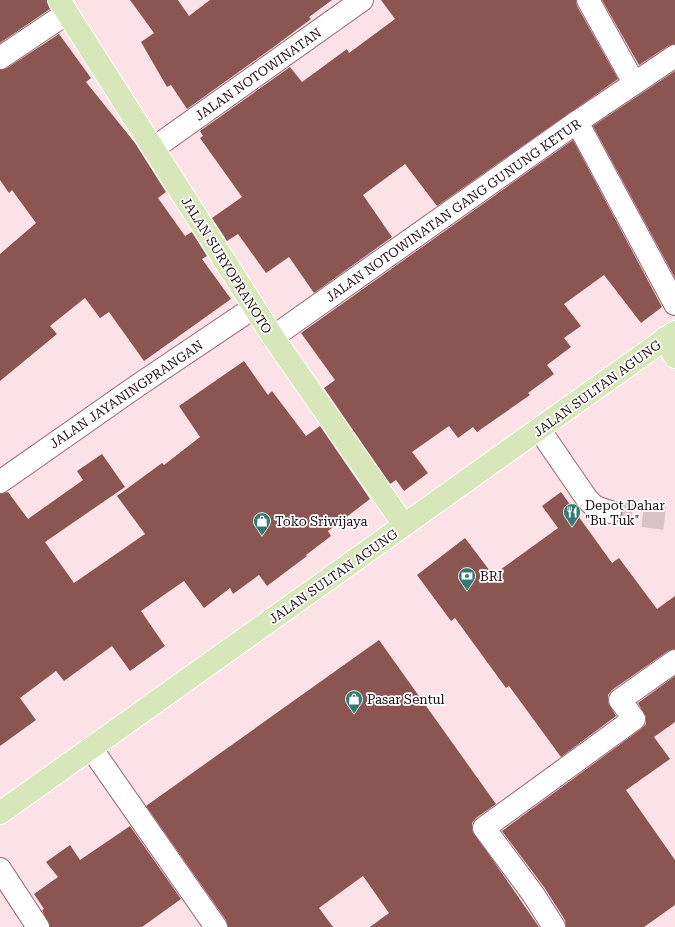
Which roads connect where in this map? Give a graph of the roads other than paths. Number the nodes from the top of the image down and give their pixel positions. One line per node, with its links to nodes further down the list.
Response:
1 (362, 0): 8 (street, JALAN NOTOWINATAN)
2 (588, 0): 6 (street)
3 (63, 7): 5 (street); 8 (main road, JALAN SURYOPRANOTO)
4 (675, 56): 6 (street, JALAN NOTOWINATAN GANG GUNUNG KETUR)
5 (0, 58)
6 (634, 83): 7 (street, JALAN NOTOWINATAN GANG GUNUNG KETUR)
7 (577, 122): 9 (street); 11 (street, JALAN NOTOWINATAN GANG GUNUNG KETUR)
8 (154, 148): 10 (main road, JALAN SURYOPRANOTO)
9 (675, 304)
10 (253, 308): 11 (main road, JALAN SURYOPRANOTO); 14 (street, JALAN JAYANINGPRANGAN)
11 (272, 337): 16 (main road, JALAN SURYOPRANOTO)
12 (672, 342): 13 (main road, JALAN SULTAN AGUNG)
13 (539, 429): 15 (street); 16 (main road, JALAN SULTAN AGUNG)
14 (0, 482)
15 (610, 512)
16 (404, 525): 18 (main road, JALAN SULTAN AGUNG)
17 (675, 661): 23 (street)
18 (91, 748): 19 (main road, JALAN SULTAN AGUNG); 22 (street)
19 (0, 813)
20 (0, 869): 21 (street)
21 (38, 927)
22 (216, 927)
23 (554, 927)

